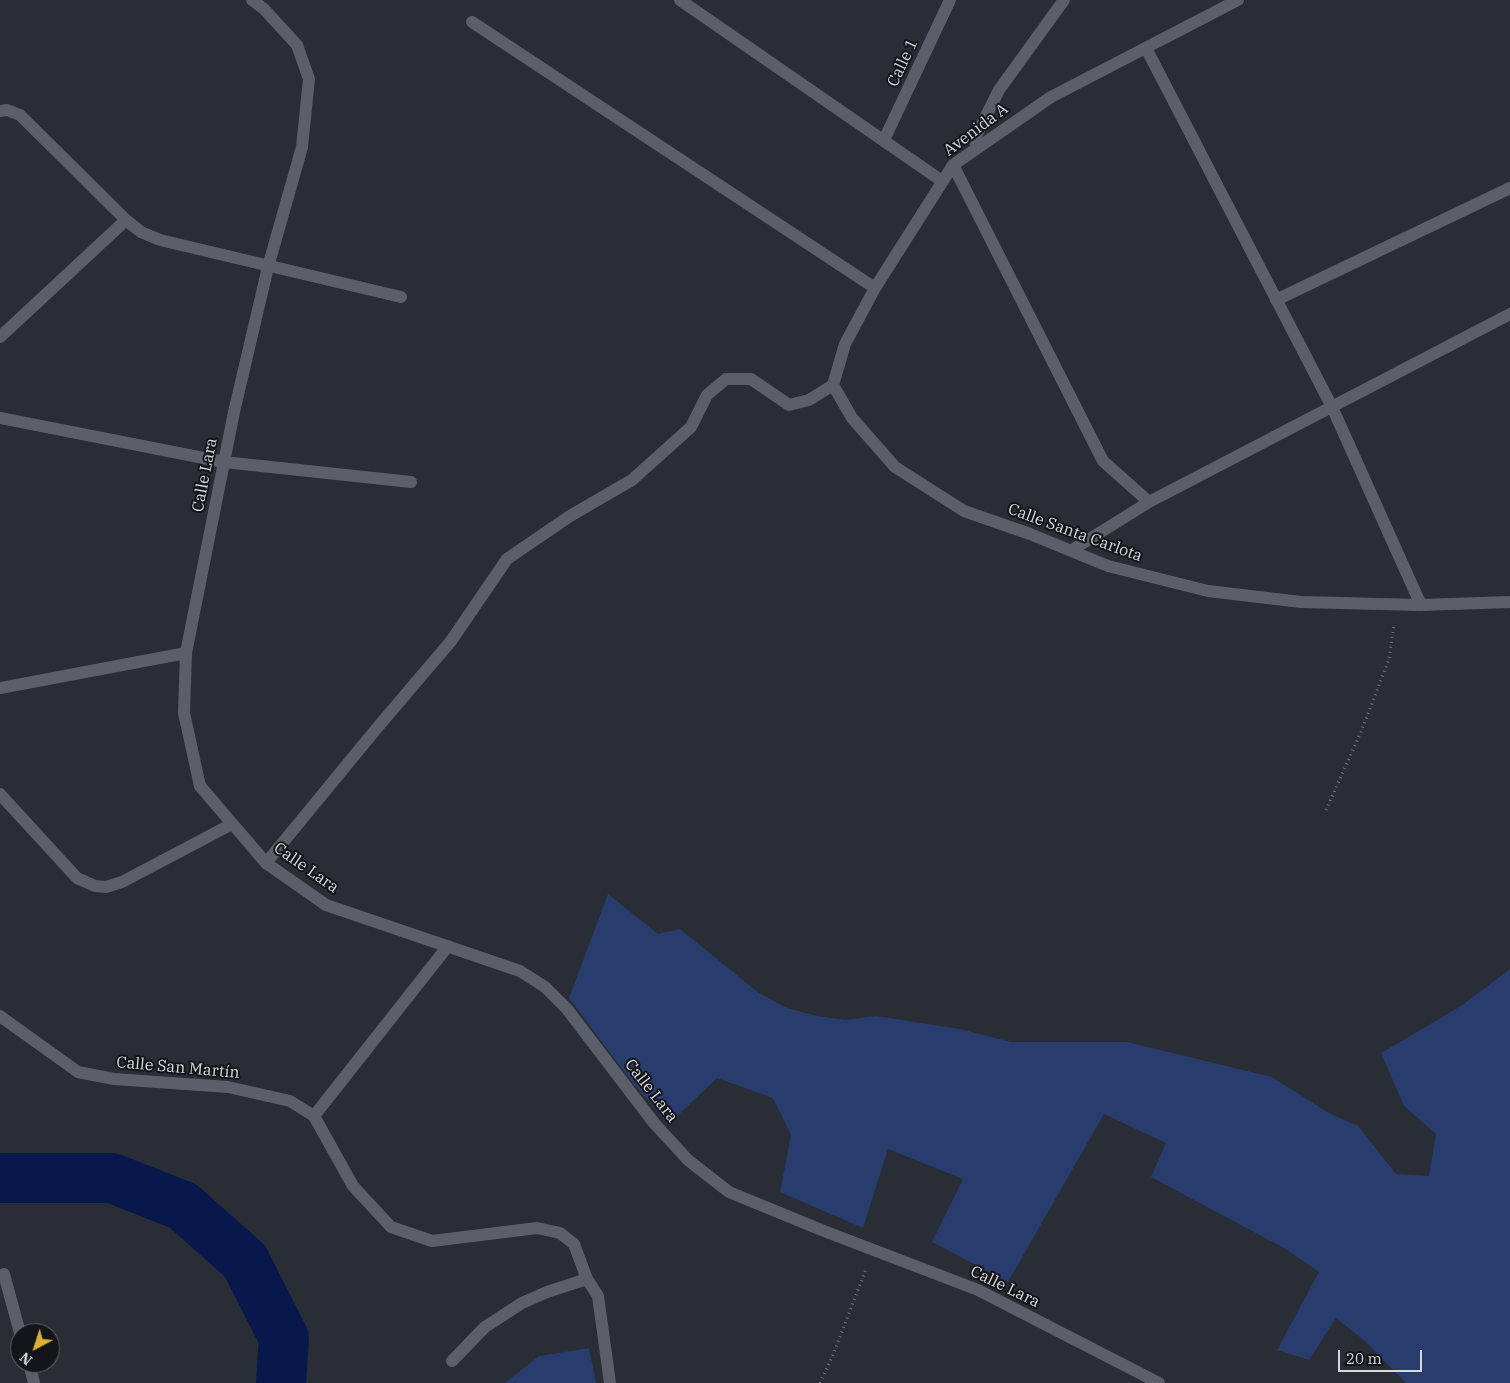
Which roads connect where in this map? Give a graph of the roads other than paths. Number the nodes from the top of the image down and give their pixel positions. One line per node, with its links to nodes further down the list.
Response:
1 (252, 0): 15 (street, Calle Lara)
2 (950, 0): 9 (street, Calle 1)
3 (1064, 0): 10 (street)
4 (1238, 0): 7 (street, Avenida A)
5 (685, 1): 9 (street)
6 (472, 22): 16 (street)
7 (1146, 48): 10 (street, Avenida A); 18 (street)
8 (0, 110): 14 (street)
9 (884, 140): 12 (street)
10 (976, 149): 11 (street, Avenida A)
11 (953, 165): 12 (street, Avenida A); 26 (street)
12 (942, 181): 16 (street, Avenida A)
13 (1510, 188): 18 (street)
14 (126, 220): 15 (street); 20 (street)
15 (268, 267): 17 (street); 24 (street, Calle Lara)
16 (875, 288): 21 (street, Avenida A)
17 (401, 297)
18 (1276, 300): 22 (street)
19 (1510, 314): 22 (street)
20 (0, 337)
21 (833, 385): 27 (street, Calle Santa Carlota); 34 (street)
22 (1332, 407): 26 (street); 29 (street)
23 (0, 418): 24 (street)
24 (224, 462): 25 (street); 30 (street, Calle Lara)
25 (411, 482)
26 (1149, 502): 27 (street)
27 (1072, 550): 29 (street, Calle Santa Carlota)
28 (1510, 602): 29 (street, Calle Santa Carlota)
29 (1421, 605)
30 (186, 654): 31 (street); 33 (street, Calle Lara)
31 (0, 688)
32 (0, 794): 33 (street)
33 (232, 824): 34 (street, Calle Lara)
34 (266, 863): 35 (street, Calle Lara)
35 (448, 946): 37 (street); 43 (street, Calle Lara)
36 (0, 1016): 37 (street, Calle San Martín)
37 (314, 1116): 39 (street)
38 (4, 1274): 40 (street)
39 (587, 1279): 41 (street); 42 (street)
40 (17, 1323)
41 (452, 1361)
42 (610, 1383)
43 (1159, 1383)

